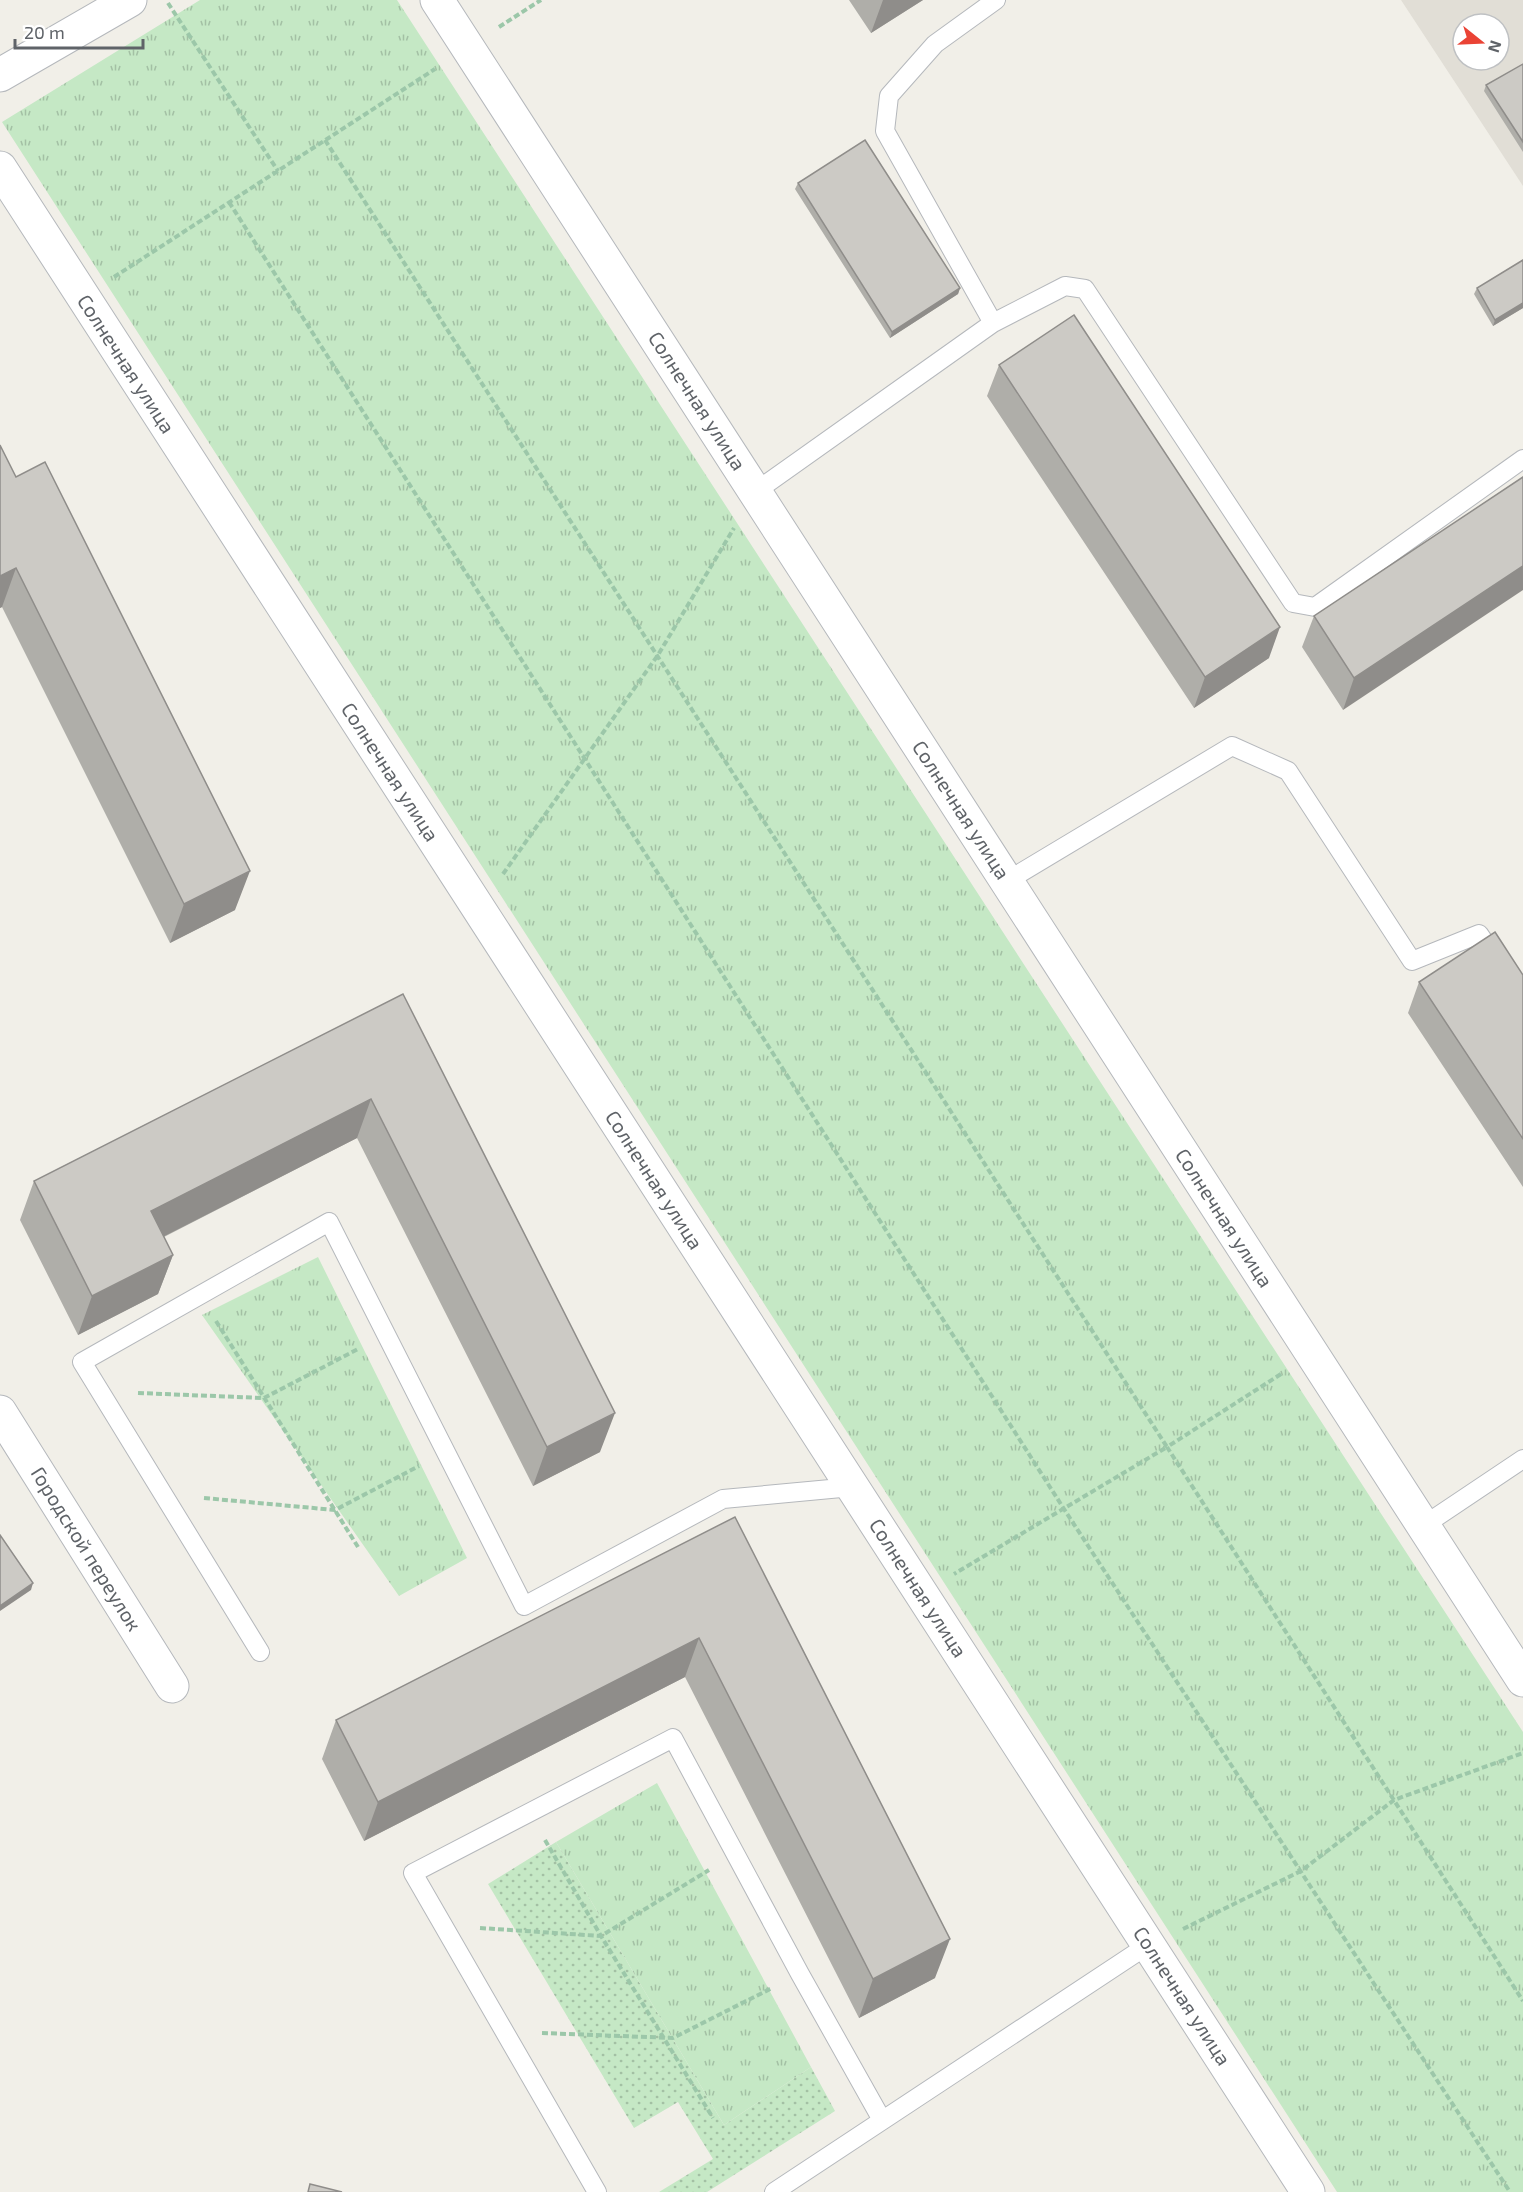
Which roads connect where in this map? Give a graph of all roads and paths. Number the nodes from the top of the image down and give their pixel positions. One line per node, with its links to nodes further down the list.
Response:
1 (130, 0): 7 (street)
2 (166, 0): 10 (path)
3 (437, 0): 6 (street, Солнечная улица)
4 (542, 0): 6 (path)
5 (996, 0): 13 (lane)
6 (468, 47): 8 (path); 15 (street, Солнечная улица)
7 (0, 75)
8 (325, 140): 10 (path); 16 (path)
9 (0, 168): 12 (street, Солнечная улица)
10 (278, 171): 11 (path)
11 (230, 202): 12 (path); 17 (path)
12 (83, 297): 19 (street, Солнечная улица)
13 (993, 323): 14 (lane); 15 (lane)
14 (1523, 459)
15 (755, 492): 16 (path); 18 (street, Солнечная улица)
16 (657, 655): 17 (path); 27 (path)
17 (585, 758): 19 (path); 32 (path)
18 (1007, 881): 20 (lane); 23 (street, Солнечная улица)
19 (478, 908): 30 (street, Солнечная улица)
20 (1523, 998)
21 (200, 1295): 22 (lane); 24 (lane); 25 (path)
22 (386, 1334): 25 (path); 28 (lane)
23 (1312, 1354): 27 (path); 34 (street, Солнечная улица)
24 (100, 1392): 25 (path); 31 (lane)
25 (264, 1398): 33 (path)
26 (0, 1412): 39 (street, Городской переулок)
27 (1167, 1447): 32 (path); 41 (path)
28 (446, 1452): 30 (lane); 33 (path)
29 (1523, 1459): 34 (lane)
30 (852, 1487): 36 (street, Солнечная улица)
31 (163, 1494): 33 (path); 37 (lane)
32 (1064, 1509): 36 (path); 44 (path)
33 (335, 1510): 35 (path)
34 (1423, 1526): 38 (street, Солнечная улица)
35 (358, 1547)
36 (921, 1593): 47 (street, Солнечная улица)
37 (260, 1652)
38 (1523, 1680)
39 (172, 1686)
40 (1523, 1753): 41 (path)
41 (1394, 1800): 44 (path); 49 (path)
42 (530, 1813): 43 (lane); 45 (lane); 46 (path)
43 (735, 1854): 46 (path); 48 (lane)
44 (1300, 1871): 47 (path); 57 (path)
45 (444, 1926): 46 (path); 50 (lane)
46 (601, 1936): 51 (path)
47 (1149, 1945): 53 (lane); 56 (street, Солнечная улица)
48 (800, 1974): 51 (path); 53 (lane)
49 (1523, 2001)
50 (506, 2031): 51 (path); 54 (lane)
51 (664, 2038): 52 (path)
52 (713, 2118)
53 (882, 2120): 55 (lane)
54 (597, 2192)
55 (774, 2192)
56 (1308, 2192)
57 (1510, 2192)

